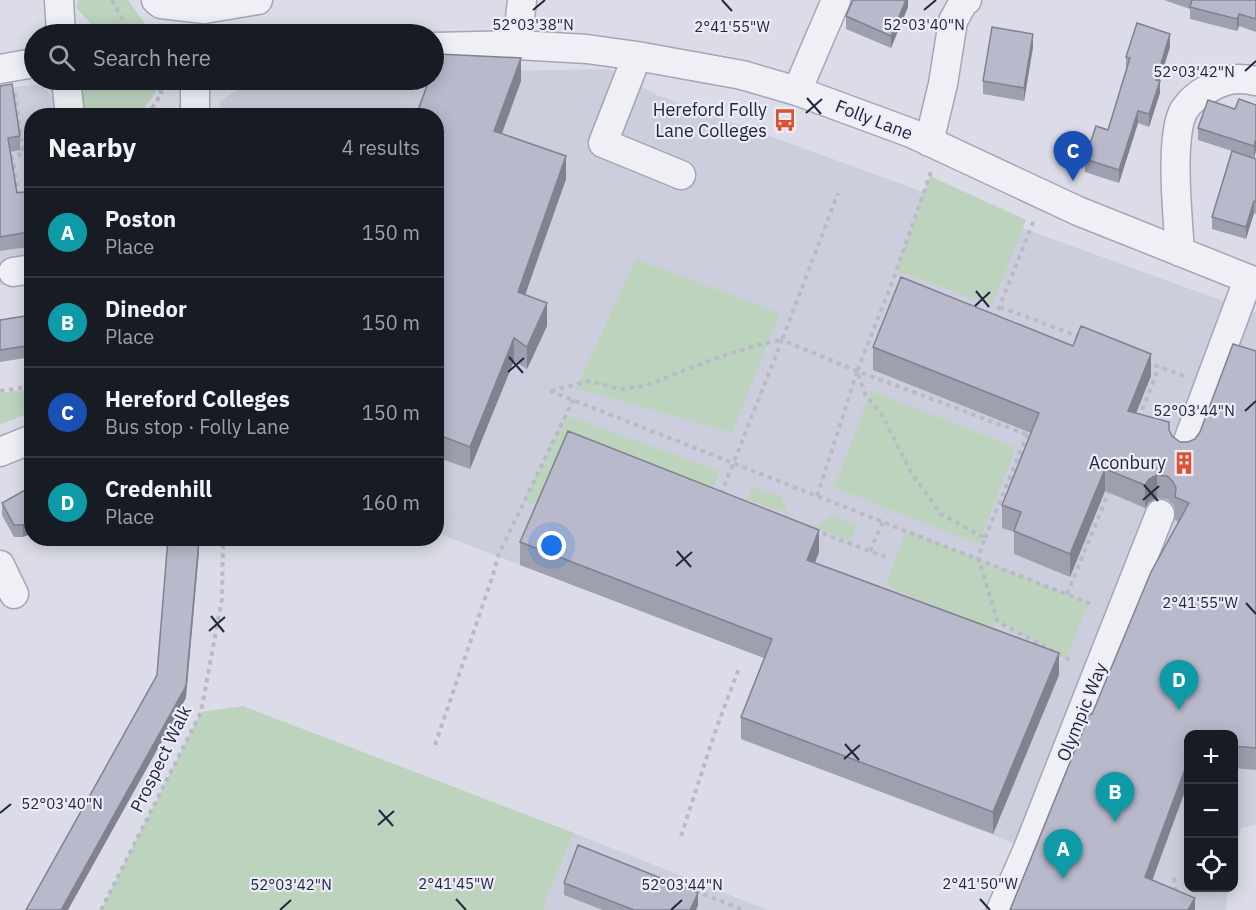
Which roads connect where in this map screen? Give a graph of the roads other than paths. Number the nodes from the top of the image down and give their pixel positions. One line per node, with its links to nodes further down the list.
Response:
1 (58, 0): 7 (street)
2 (156, 0): 3 (street)
3 (258, 0)
4 (522, 0): 8 (street)
5 (836, 0): 16 (street)
6 (967, 0): 19 (street)
7 (60, 24)
8 (517, 45): 9 (street, Folly Lane); 10 (street, Folly Lane)
9 (444, 47)
10 (637, 56): 16 (street, Folly Lane); 20 (street)
11 (24, 68): 12 (street)
12 (7, 76)
13 (1256, 81): 21 (street)
14 (67, 90): 17 (street)
15 (195, 90): 18 (street)
16 (797, 91): 19 (street, Folly Lane)
17 (69, 108)
18 (195, 108)
19 (934, 144): 21 (street, Folly Lane)
20 (681, 175)
21 (1180, 252): 22 (street, Folly Lane)
22 (1252, 281): 23 (street)
23 (1224, 345): 24 (street); 26 (street)
24 (1249, 356)
25 (24, 442): 27 (street)
26 (1185, 449)
27 (0, 452)
28 (1160, 514): 31 (street, Olympic Way)
29 (0, 565): 30 (street)
30 (14, 594)
31 (1001, 910)

